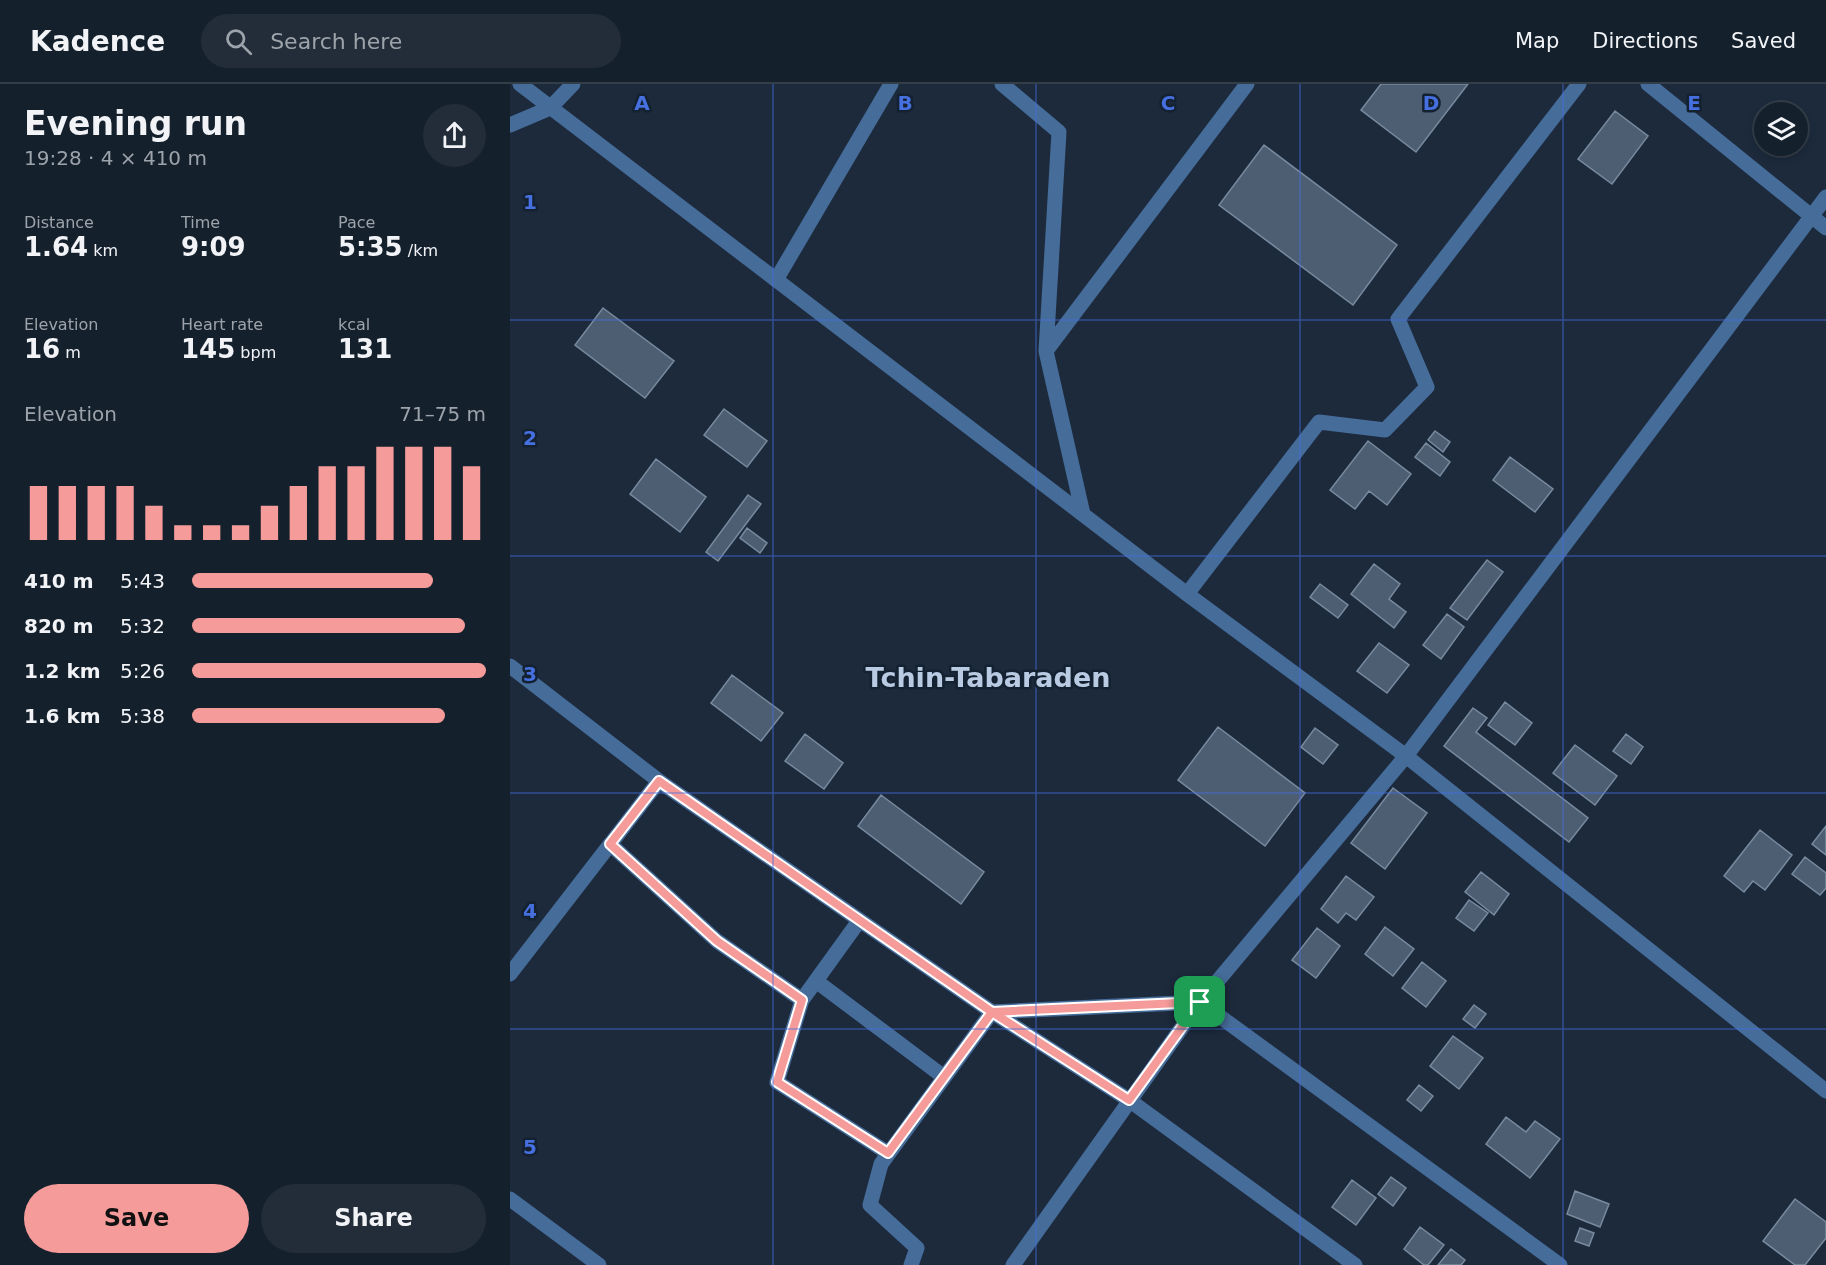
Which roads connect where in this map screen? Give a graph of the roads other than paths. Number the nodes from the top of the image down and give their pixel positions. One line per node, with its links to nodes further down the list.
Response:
1 (520, 84): 8 (street)
2 (573, 84): 8 (street)
3 (891, 84): 13 (street)
4 (1002, 84): 14 (street)
5 (1247, 84): 14 (street)
6 (1579, 84): 16 (street)
7 (1648, 84): 11 (street)
8 (550, 108): 9 (street); 13 (street)
9 (510, 125)
10 (1826, 197): 11 (street)
11 (1811, 217): 12 (street); 18 (street)
12 (1826, 228)
13 (776, 280): 15 (street)
14 (1046, 351): 15 (street)
15 (1083, 514): 16 (street)
16 (1187, 594): 18 (street)
17 (510, 666): 19 (street)
18 (1406, 756): 25 (street); 28 (street)
19 (659, 781): 20 (street); 21 (street)
20 (610, 844): 22 (street); 24 (street)
21 (859, 921): 23 (street); 26 (street)
22 (510, 974)
23 (816, 981): 24 (street); 27 (street)
24 (802, 1000): 30 (street)
25 (1200, 1002): 26 (street); 29 (street); 36 (street)
26 (992, 1012): 27 (street); 29 (street)
27 (944, 1077): 30 (street)
28 (1826, 1090)
29 (1129, 1100): 34 (street); 35 (street)
30 (888, 1153): 33 (street)
31 (510, 1199): 32 (street)
32 (599, 1265)
33 (911, 1265)
34 (1013, 1265)
35 (1354, 1265)
36 (1560, 1265)

